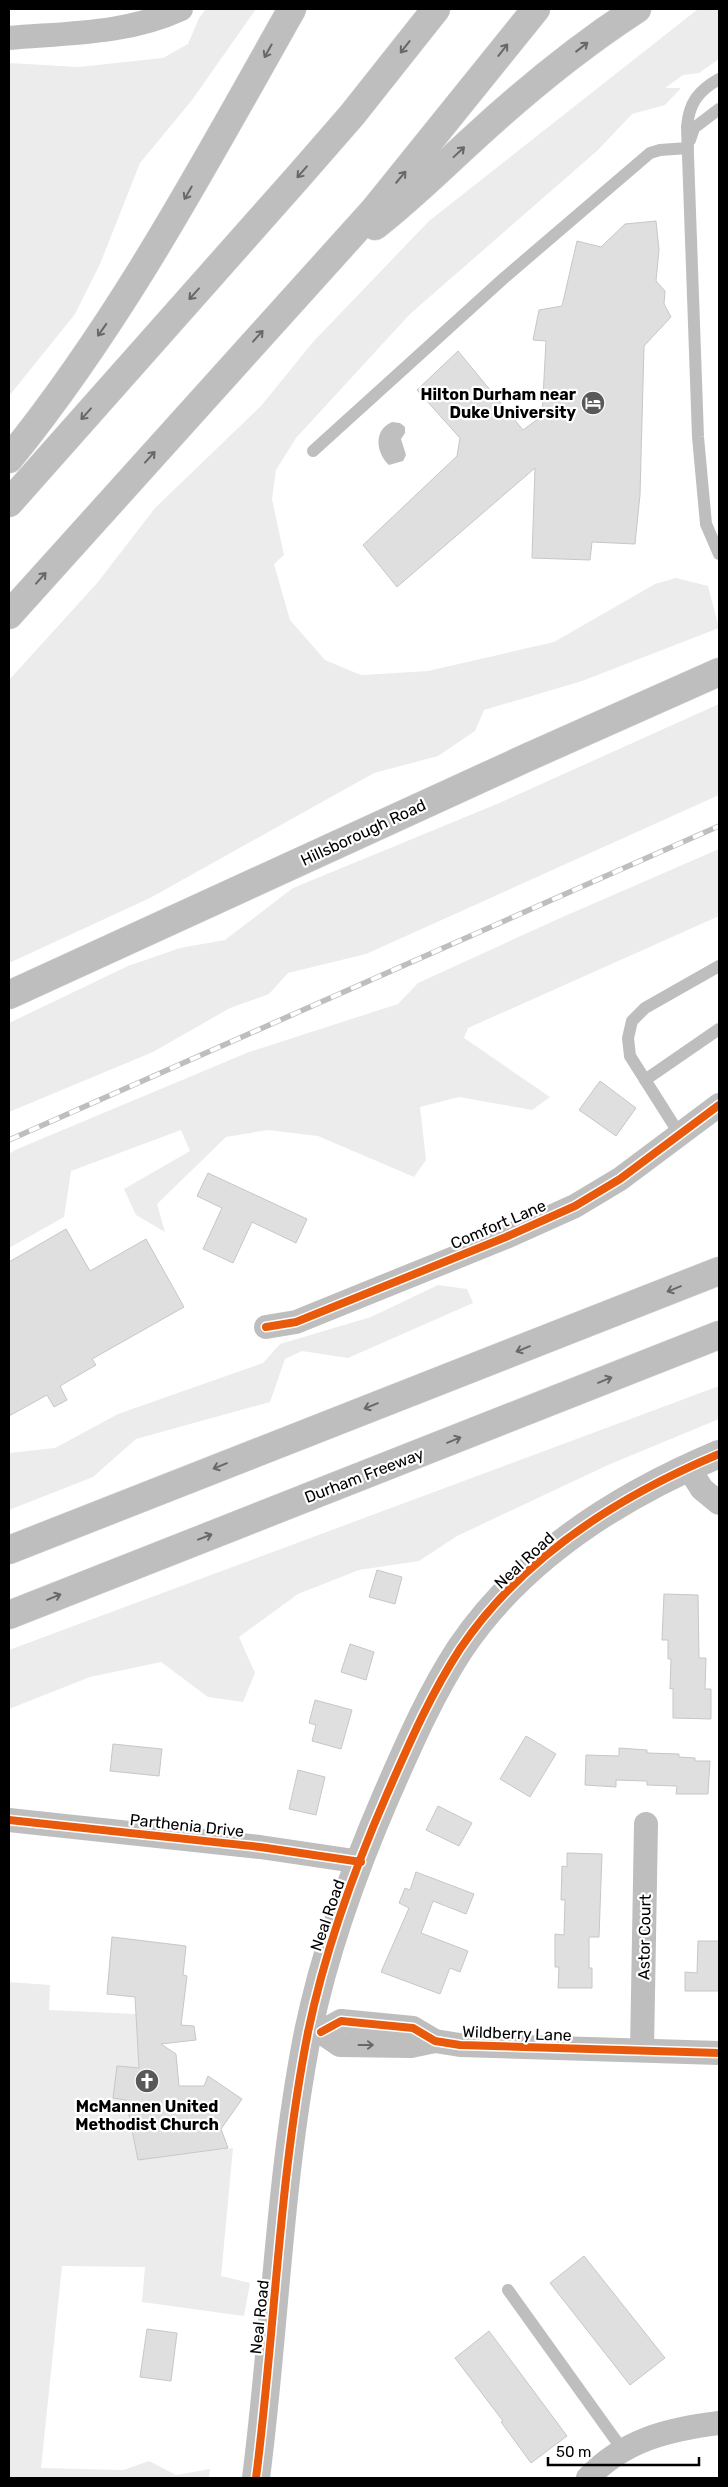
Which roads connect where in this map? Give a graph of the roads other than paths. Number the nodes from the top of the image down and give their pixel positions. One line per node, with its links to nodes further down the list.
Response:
1 (181, 9): 6 (street)
2 (292, 9): 12 (main road, one-way to 12)
3 (436, 9): 13 (main road, one-way to 13)
4 (536, 9): 10 (main road, one-way to 4)
5 (637, 9): 10 (main road, one-way to 5)
6 (9, 38)
7 (719, 79): 9 (lane)
8 (719, 108): 9 (lane)
9 (688, 148): 11 (lane); 14 (lane)
10 (310, 278): 15 (main road, one-way to 10)
11 (313, 451)
12 (9, 459)
13 (9, 503)
14 (719, 554)
15 (9, 615)
16 (719, 672): 18 (main road, Hillsborough Road)
17 (719, 966): 20 (lane)
18 (9, 995)
19 (719, 1029): 20 (lane)
20 (645, 1080): 22 (lane)
21 (719, 1104): 22 (street, Comfort Lane)
22 (680, 1135): 24 (street, Comfort Lane)
23 (719, 1271): 29 (main road, one-way to 29)
24 (266, 1327)
25 (719, 1334): 30 (main road, Durham Freeway, one-way to 25)
26 (719, 1454): 27 (main road, Neal Road)
27 (688, 1467): 28 (street); 33 (main road, Neal Road)
28 (719, 1502)
29 (9, 1550)
30 (9, 1615)
31 (9, 1820): 33 (street, Parthenia Drive)
32 (646, 1824): 35 (street, Astor Court)
33 (361, 1862): 34 (main road, Neal Road)
34 (315, 2031): 35 (street, Wildberry Lane); 40 (main road, Neal Road)
35 (642, 2050): 36 (street, Wildberry Lane)
36 (719, 2053)
37 (508, 2290): 39 (lane)
38 (719, 2423): 39 (street)
39 (622, 2449): 41 (street)
40 (256, 2478)
41 (588, 2478)

